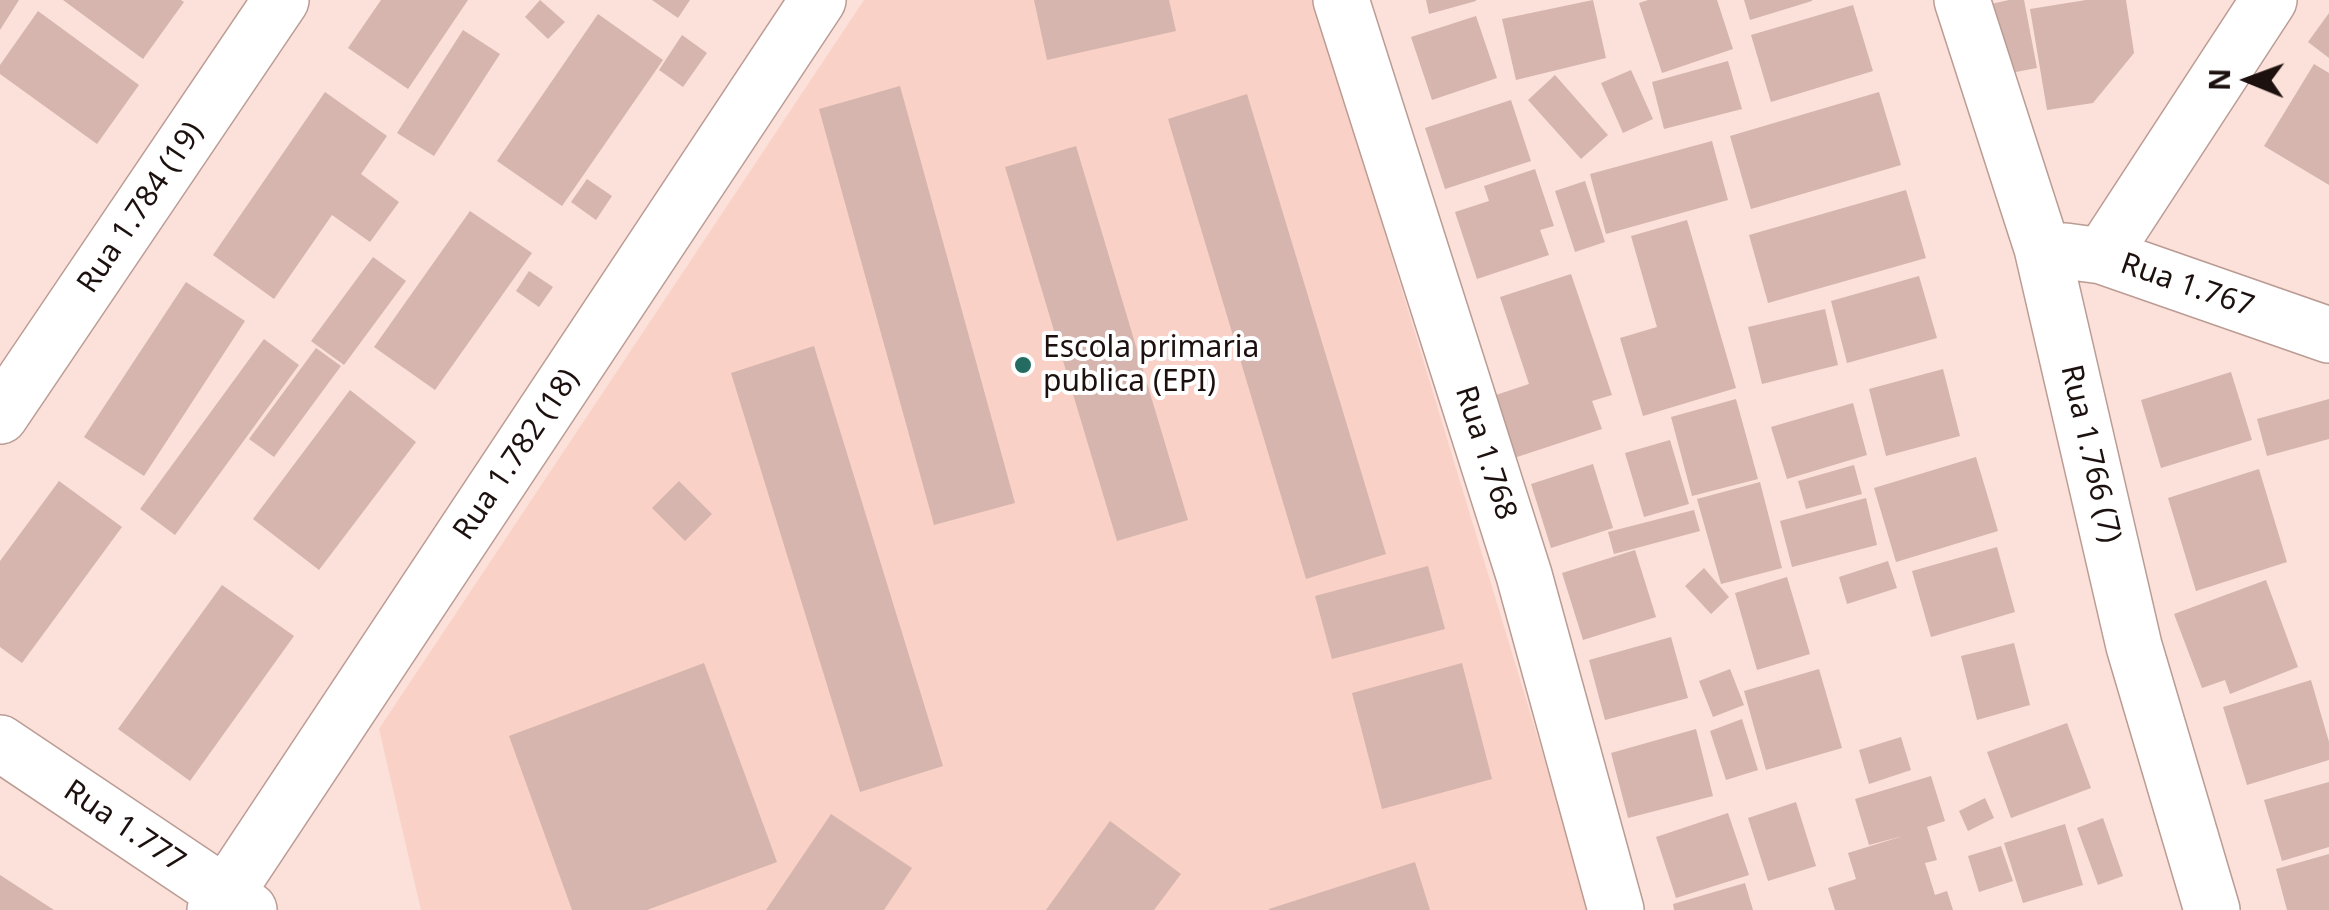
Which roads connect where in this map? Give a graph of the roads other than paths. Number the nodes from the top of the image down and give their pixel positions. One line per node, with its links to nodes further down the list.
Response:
1 (281, 0): 9 (street, Rua 1.784 (19))
2 (818, 0): 11 (street, Rua 1.782 (18))
3 (1341, 0): 12 (street, Rua 1.768)
4 (1962, 0): 6 (street, Rua 1.766 (7))
5 (2269, 0): 7 (street)
6 (2042, 248): 7 (street, Rua 1.767); 13 (street, Rua 1.766 (7))
7 (2102, 256): 8 (street, Rua 1.767)
8 (2329, 335)
9 (0, 416)
10 (0, 743): 11 (street, Rua 1.777)
11 (230, 905)
12 (1616, 910)
13 (2212, 910)

